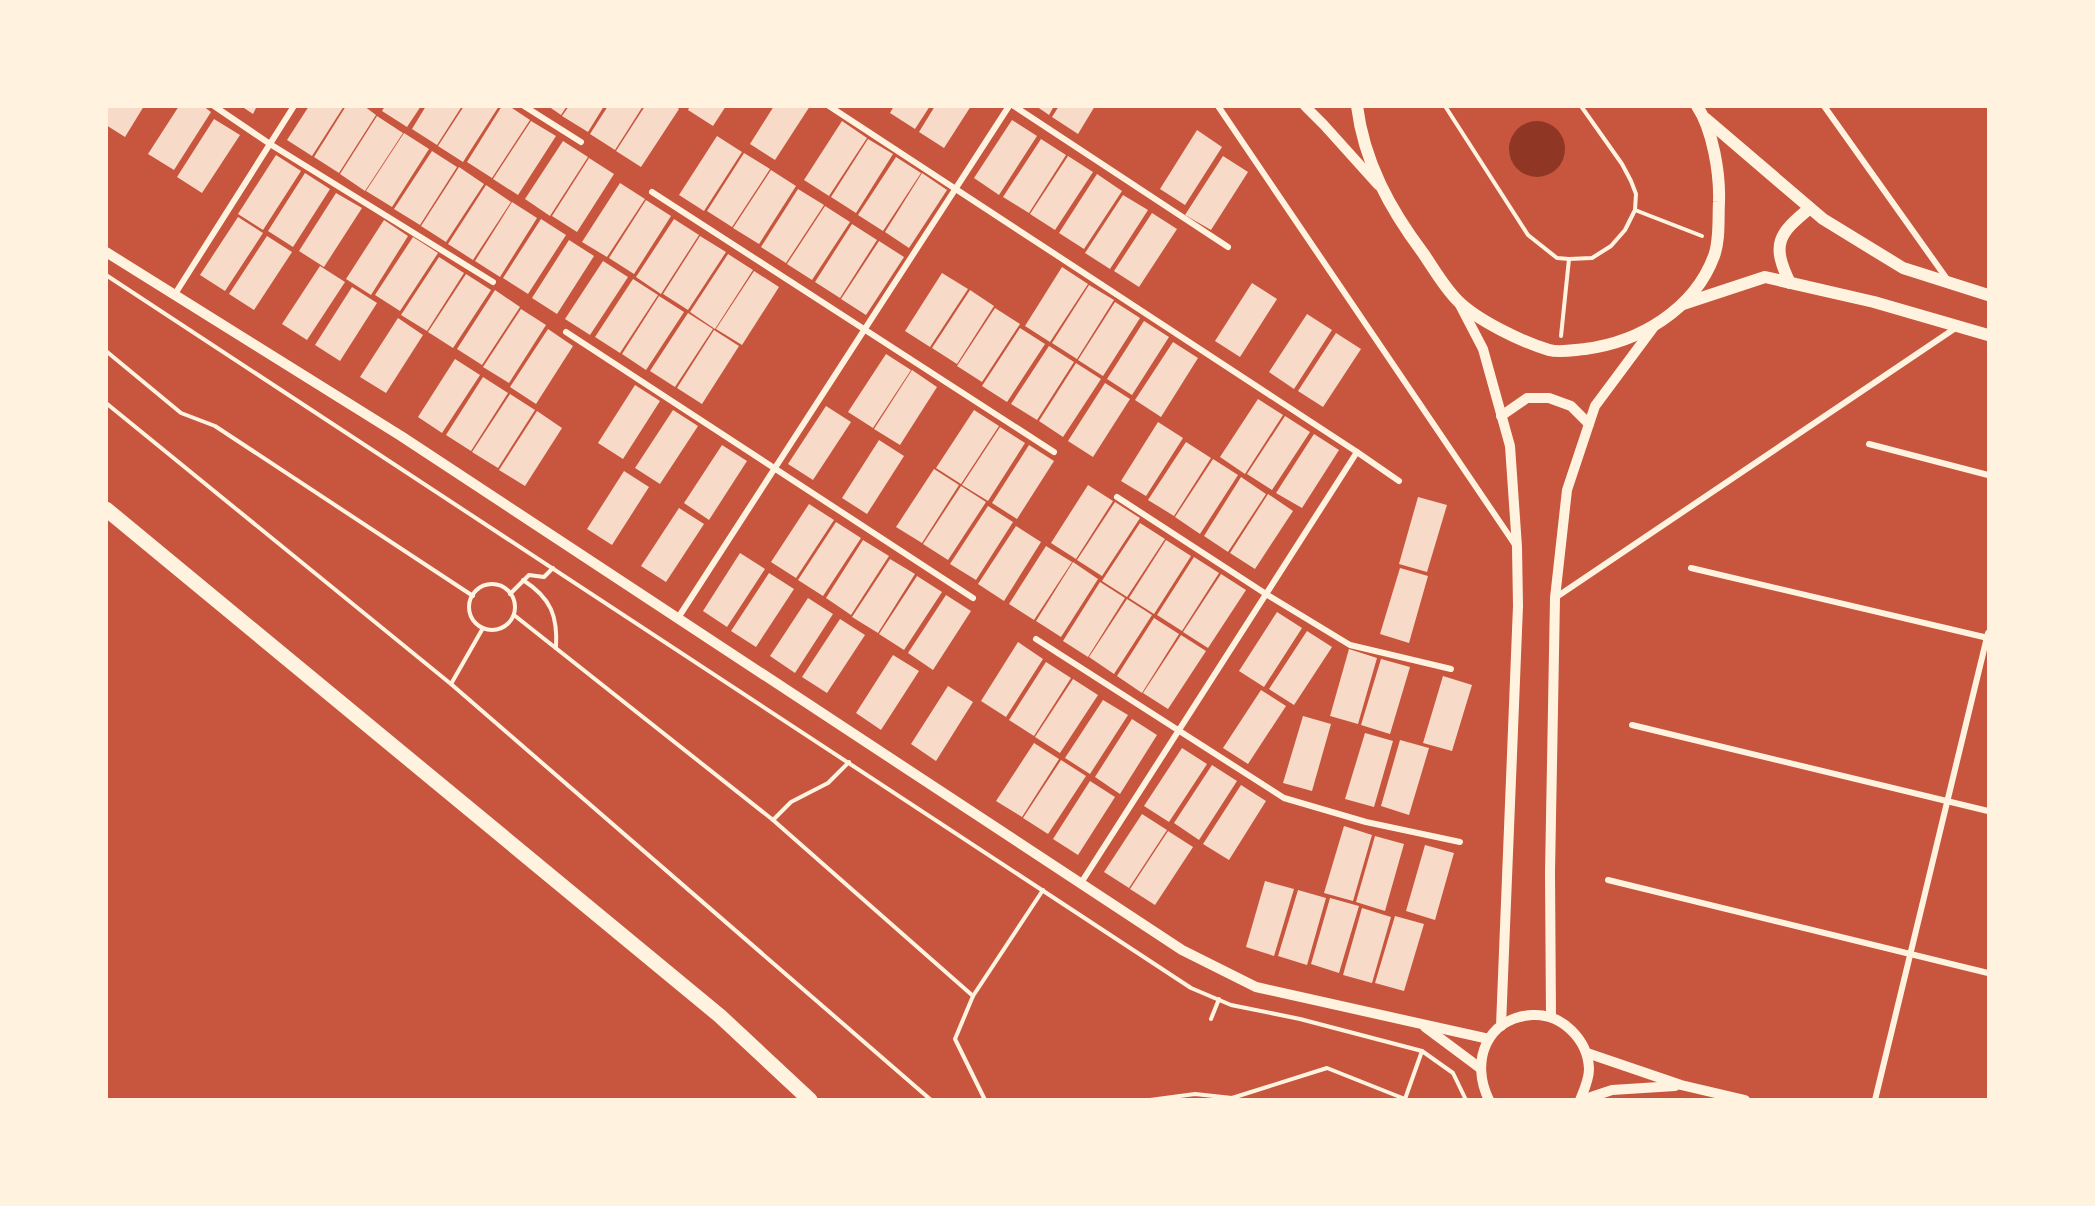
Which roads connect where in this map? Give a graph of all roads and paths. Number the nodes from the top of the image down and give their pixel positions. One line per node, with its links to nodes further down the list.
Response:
1 (214, 106): 16 (street)
2 (294, 106): 16 (street)
3 (524, 106): 15 (street)
4 (829, 106): 18 (street)
5 (1009, 106): 18 (street)
6 (1014, 106): 23 (street)
7 (1218, 106): 51 (street)
8 (1305, 106): 17 (street)
9 (1357, 106): 17 (main road)
10 (1445, 106): 25 (path)
11 (1581, 106): 21 (path)
12 (1697, 106): 14 (main road)
13 (1824, 106): 27 (street)
14 (1706, 119): 20 (main road); 32 (main road)
15 (581, 142)
16 (270, 144): 26 (street); 29 (street)
17 (1379, 186): 31 (main road)
18 (956, 189): 36 (street); 45 (street)
19 (652, 192): 36 (street)
20 (1810, 208): 27 (main road); 28 (main road)
21 (1635, 210): 22 (path); 25 (path)
22 (1703, 237)
23 (1228, 247)
24 (106, 252): 29 (street)
25 (1569, 259): 35 (path)
26 (493, 282)
27 (1949, 282): 30 (main road)
28 (1790, 283): 32 (main road); 33 (main road)
29 (175, 294): 61 (street)
30 (1989, 295)
31 (1458, 301): 34 (main road); 41 (street)
32 (1682, 304): 34 (main road)
33 (1958, 326): 38 (main road); 59 (street)
34 (1653, 328): 42 (street)
35 (1562, 329)
36 (865, 330): 44 (street); 46 (street)
37 (566, 332): 46 (street)
38 (1989, 336)
39 (106, 351): 57 (path)
40 (106, 403): 67 (path)
41 (1502, 416): 42 (street); 51 (street)
42 (1589, 424): 59 (street)
43 (1869, 444): 47 (street)
44 (1054, 452)
45 (1357, 452): 48 (street); 56 (street)
46 (776, 468): 58 (street); 61 (street)
47 (1989, 475)
48 (1399, 481)
49 (1117, 496): 56 (street)
50 (106, 509): 93 (main road)
51 (1517, 548): 85 (street)
52 (553, 568): 54 (path)
53 (1691, 568): 63 (street)
54 (523, 580): 55 (path); 65 (path)
55 (510, 594): 57 (path); 60 (path)
56 (1266, 594): 66 (street); 69 (street)
57 (473, 596): 62 (path)
58 (973, 598)
59 (1555, 598): 82 (street)
60 (514, 615): 62 (path); 65 (path)
61 (678, 618): 76 (street)
62 (483, 628): 67 (path)
63 (1988, 637): 71 (street)
64 (1036, 639): 69 (street)
65 (556, 648): 73 (path)
66 (1450, 669)
67 (451, 684): 94 (path)
68 (1632, 725): 71 (street)
69 (1179, 732): 74 (street); 76 (street)
70 (849, 762): 73 (path)
71 (1948, 801): 72 (street); 78 (street)
72 (1989, 811)
73 (773, 820): 80 (path)
74 (1460, 842)
75 (1608, 880): 78 (street)
76 (1081, 883): 84 (street)
77 (1043, 890): 80 (path)
78 (1911, 953): 79 (street); 100 (street)
79 (1989, 973)
80 (973, 996): 95 (path)
81 (1219, 999): 83 (path)
82 (1551, 1017): 85 (street); 88 (street)
83 (1211, 1019)
84 (1420, 1023): 86 (street); 89 (street)
85 (1502, 1026): 86 (street)
86 (1489, 1039): 89 (street)
87 (1422, 1051): 92 (path)
88 (1587, 1053): 90 (street); 98 (street)
89 (1480, 1068): 97 (street)
90 (1681, 1085): 98 (street); 99 (street)
91 (1169, 1098): 92 (path); 96 (path)
92 (1232, 1099)
93 (810, 1100)
94 (931, 1100)
95 (985, 1100)
96 (1150, 1100)
97 (1489, 1100)
98 (1581, 1100)
99 (1745, 1100)
100 (1875, 1100)

